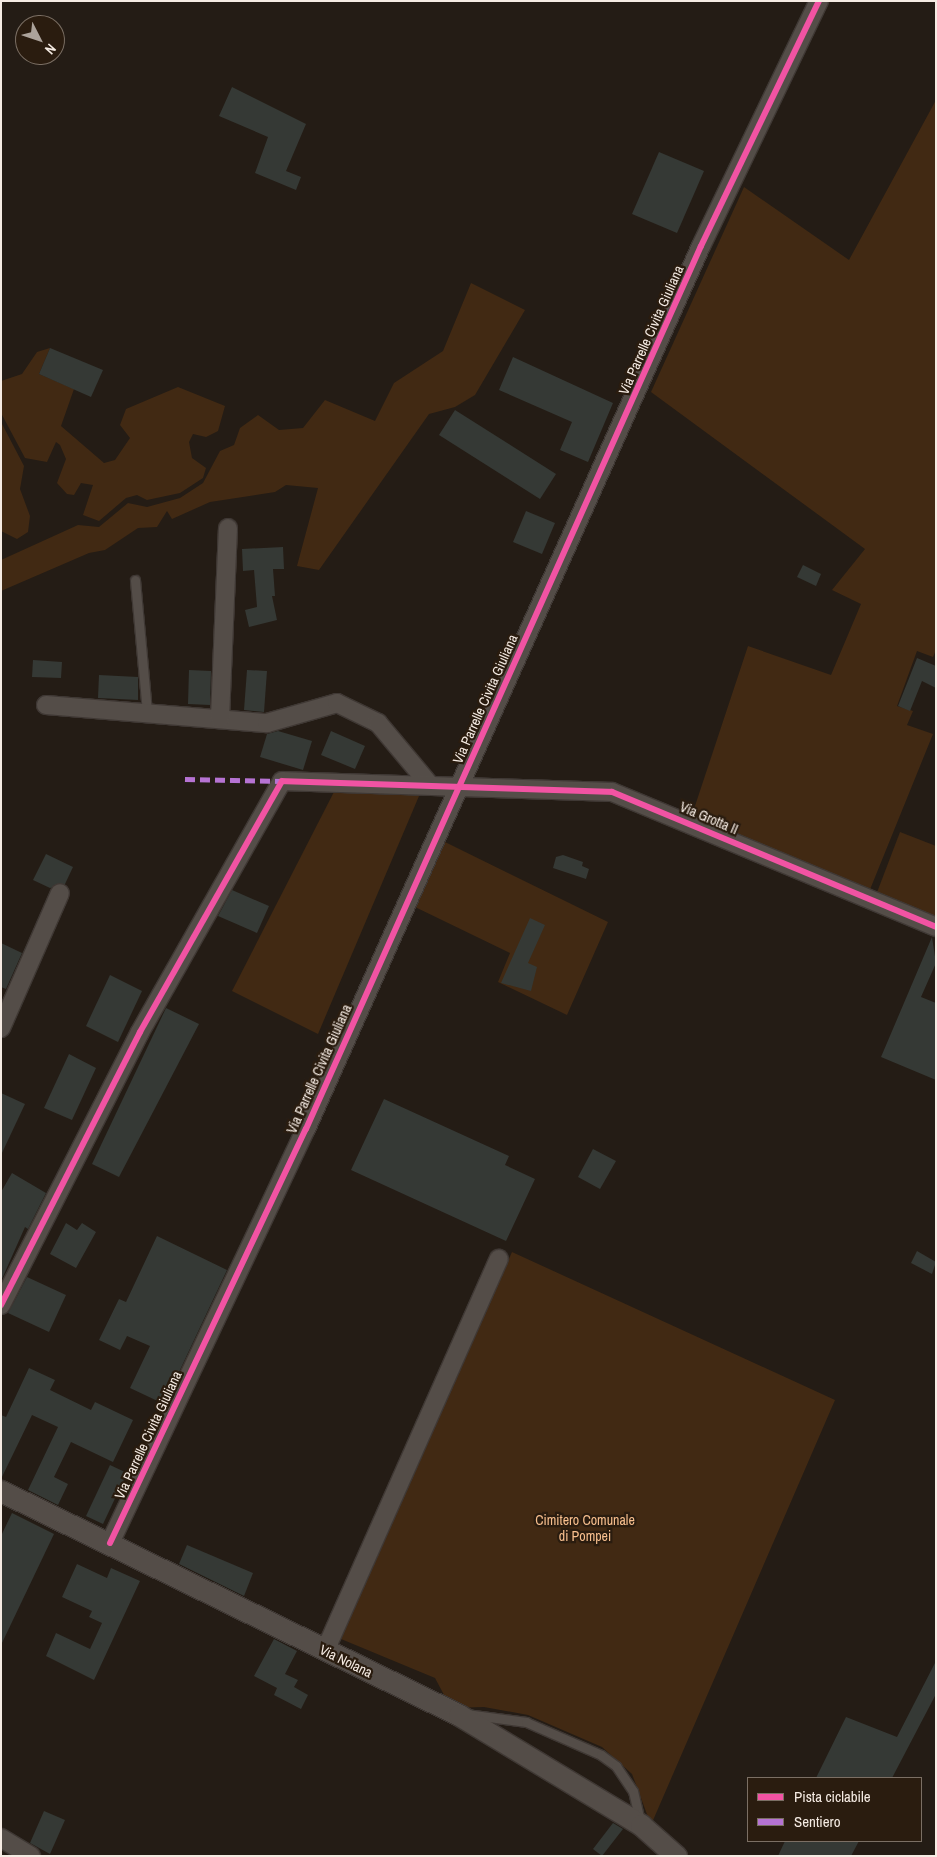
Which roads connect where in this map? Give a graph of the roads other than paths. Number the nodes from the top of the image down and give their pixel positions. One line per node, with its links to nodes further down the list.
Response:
1 (819, 1): 8 (street, Via Parrelle Civita Giuliana)
2 (228, 528): 6 (street)
3 (135, 580): 5 (lane)
4 (46, 705): 5 (street)
5 (147, 712): 6 (street)
6 (220, 718): 7 (street)
7 (430, 784): 8 (street, Via Grotta II); 13 (street, Via Grotta II)
8 (460, 784): 10 (street, Via Grotta II); 15 (street, Via Parrelle Civita Giuliana)
9 (60, 893): 11 (street)
10 (936, 927)
11 (1, 1028)
12 (499, 1259): 16 (street)
13 (1, 1305)
14 (1, 1492): 15 (street, Via Nolana)
15 (110, 1543): 16 (street, Via Nolana)
16 (325, 1651): 17 (street, Via Nolana)
17 (459, 1715): 18 (street, Via Nolana); 18 (lane)
18 (641, 1825): 21 (street, Via Nolana)
19 (1, 1838): 20 (street)
20 (31, 1856)
21 (676, 1856)

